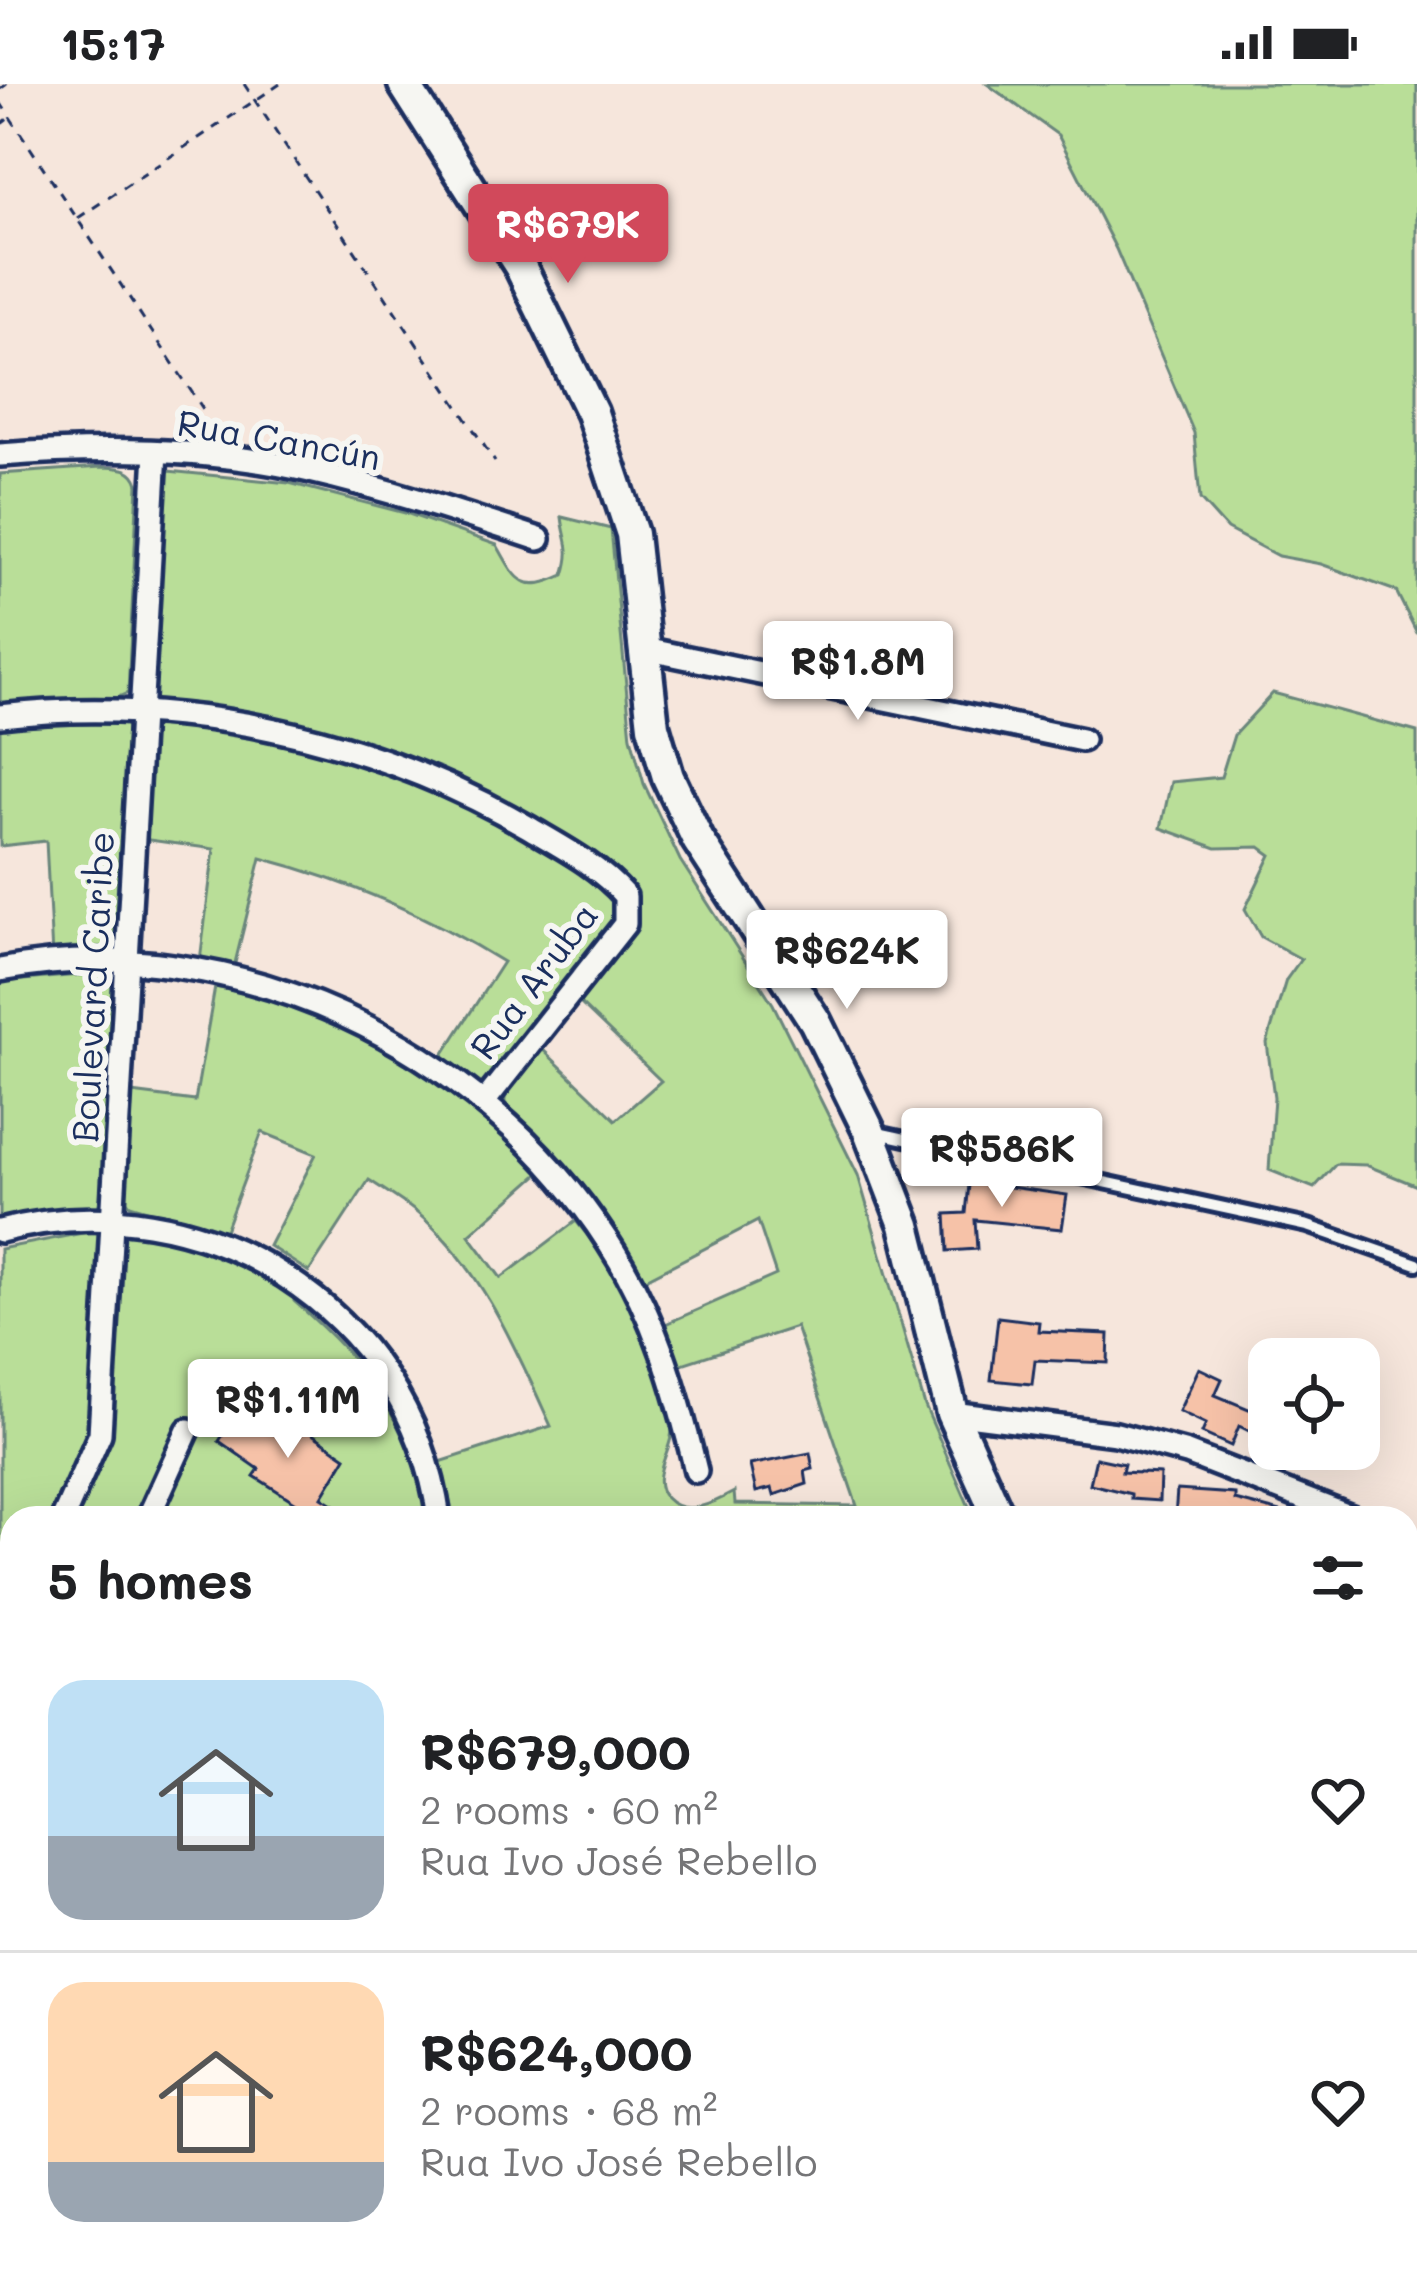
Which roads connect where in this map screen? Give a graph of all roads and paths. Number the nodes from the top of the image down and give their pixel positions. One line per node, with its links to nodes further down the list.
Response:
1 (7, 84): 5 (path)
2 (244, 84): 6 (path)
3 (280, 84): 6 (path)
4 (404, 84): 16 (street)
5 (0, 89)
6 (254, 101): 10 (path); 14 (path)
7 (0, 102): 8 (path)
8 (10, 117): 9 (path); 10 (path)
9 (0, 124)
10 (78, 218): 11 (path)
11 (203, 409)
12 (156, 452): 13 (street, Rua Cancún); 15 (street, Rua Cancún); 17 (street, Boulevard Caribe)
13 (0, 455)
14 (495, 462)
15 (539, 539)
16 (645, 649): 19 (street); 23 (street)
17 (140, 711): 18 (street); 20 (street, Boulevard Caribe); 22 (street, Rua Aruba)
18 (0, 716)
19 (1082, 740)
20 (128, 964): 21 (street); 22 (street); 24 (street, Boulevard Caribe)
21 (0, 970)
22 (484, 1102): 29 (street)
23 (869, 1131): 26 (lane); 27 (street)
24 (115, 1217): 25 (street); 30 (street, Boulevard Caribe); 32 (street)
25 (0, 1231)
26 (1417, 1264)
27 (952, 1413): 33 (street); 34 (street)
28 (188, 1430): 31 (street)
29 (696, 1471)
30 (68, 1506)
31 (159, 1506)
32 (437, 1506)
33 (994, 1506)
34 (1323, 1506)

